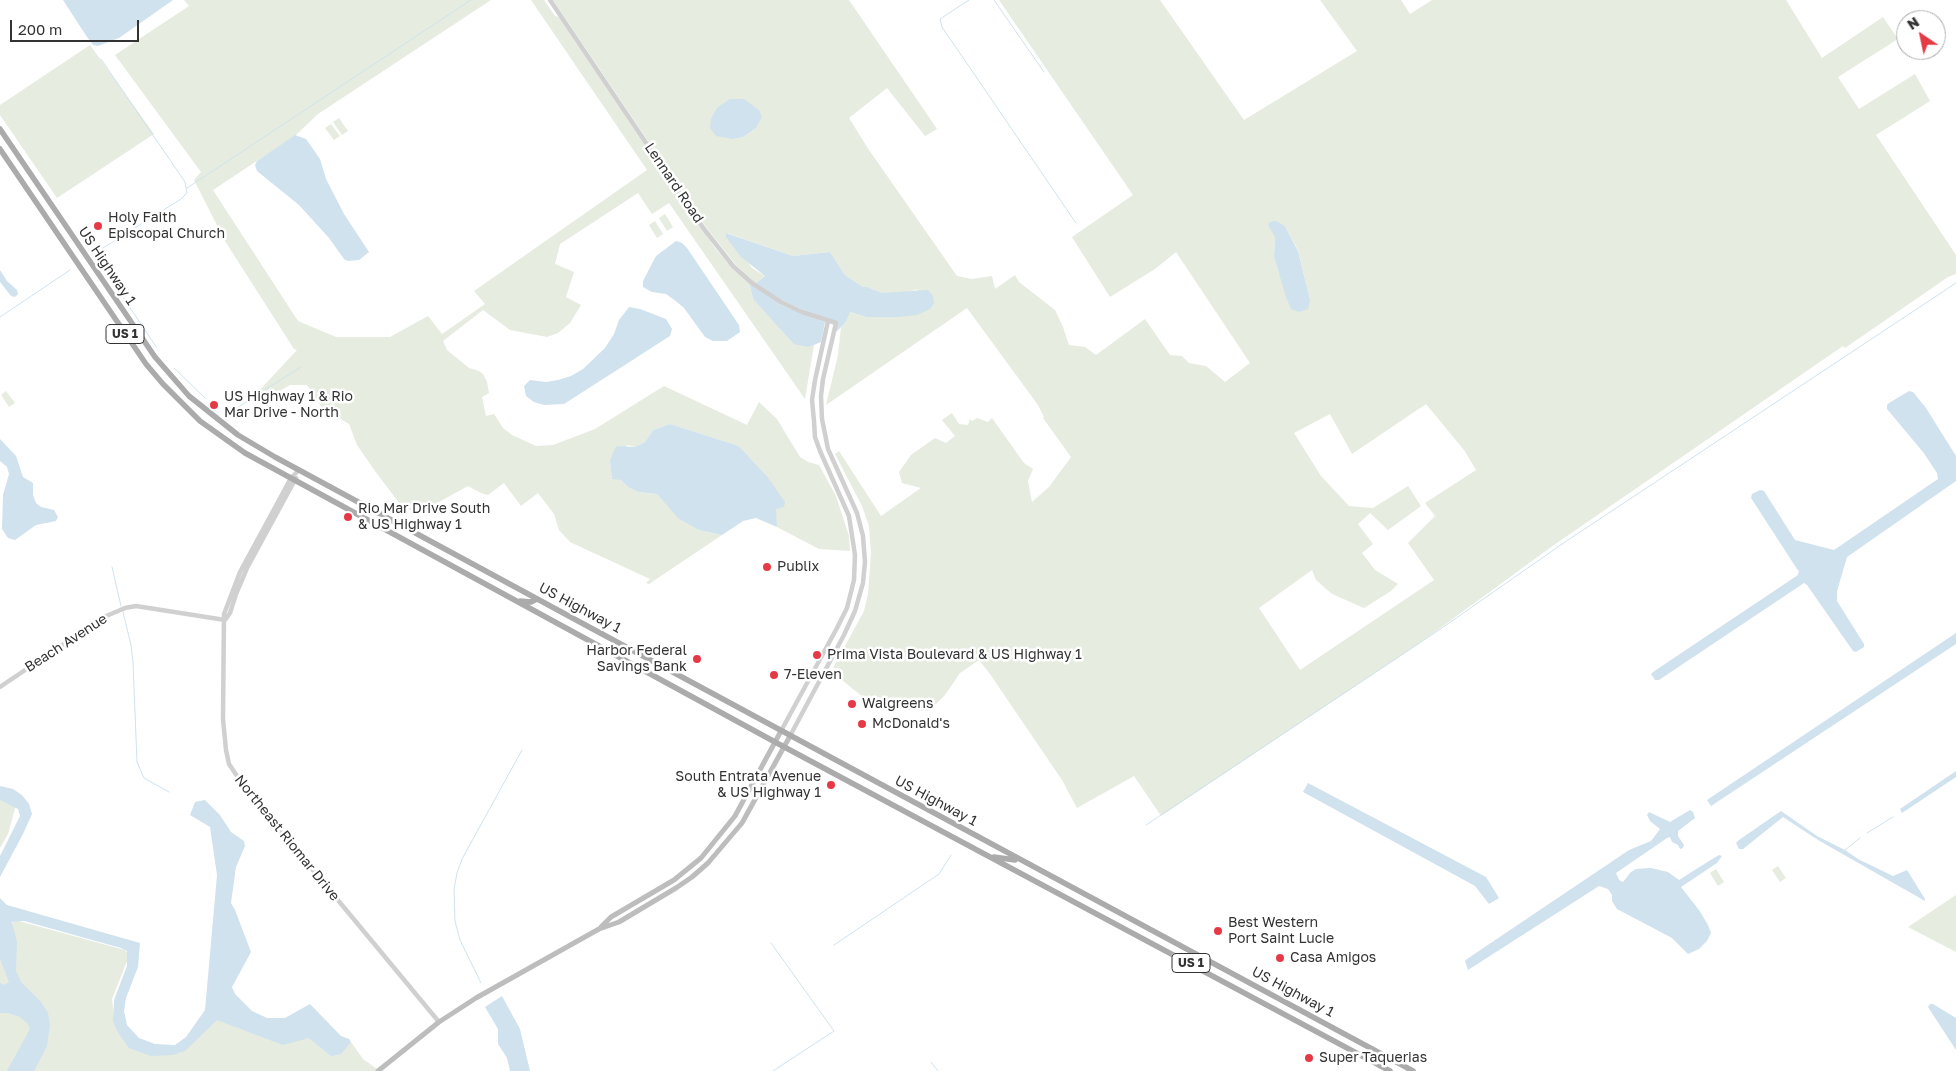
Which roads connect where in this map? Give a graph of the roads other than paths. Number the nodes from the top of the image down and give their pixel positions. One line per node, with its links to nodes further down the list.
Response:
1 (550, 0): 4 (street, Lennard Road)
2 (0, 129): 5 (main road, US Highway 1 / US 1)
3 (0, 149): 6 (main road, US Highway 1 / US 1)
4 (828, 321): 13 (street); 14 (street, Lennard Road)
5 (298, 470): 6 (street, Northeast Riomar Drive); 7 (main road, US Highway 1 / US 1)
6 (293, 479): 8 (main road, US Highway 1 / US 1); 11 (street, Northeast Riomar Drive)
7 (537, 599): 8 (main road); 10 (main road, US Highway 1 / US 1)
8 (518, 601): 9 (main road, US Highway 1 / US 1)
9 (534, 609): 10 (main road); 15 (main road, US Highway 1 / US 1)
10 (555, 609): 13 (main road, US Highway 1 / US 1)
11 (225, 620): 12 (street, Beach Avenue); 24 (street, Northeast Riomar Drive)
12 (0, 687)
13 (781, 731): 14 (main road, US Highway 1 / US 1); 15 (main road)
14 (790, 736): 16 (main road); 18 (main road, US Highway 1 / US 1)
15 (775, 742): 16 (main road, US Highway 1 / US 1); 21 (main road)
16 (784, 746): 17 (main road, US Highway 1 / US 1); 21 (main road)
17 (980, 851): 18 (main road); 19 (main road, US Highway 1 / US 1)
18 (1008, 854): 20 (main road, US Highway 1 / US 1)
19 (992, 857): 20 (main road); 23 (main road, US Highway 1 / US 1)
20 (1022, 861): 22 (main road, US Highway 1 / US 1)
21 (599, 929): 24 (main road)
22 (1316, 1018): 23 (main road); 25 (main road, US Highway 1 / US 1)
23 (1297, 1021): 26 (main road, US Highway 1 / US 1)
24 (439, 1022): 27 (main road)
25 (1331, 1026): 26 (main road); 29 (main road, US Highway 1 / US 1)
26 (1313, 1030): 28 (main road, US Highway 1 / US 1)
27 (378, 1071)
28 (1390, 1071)
29 (1413, 1071)

